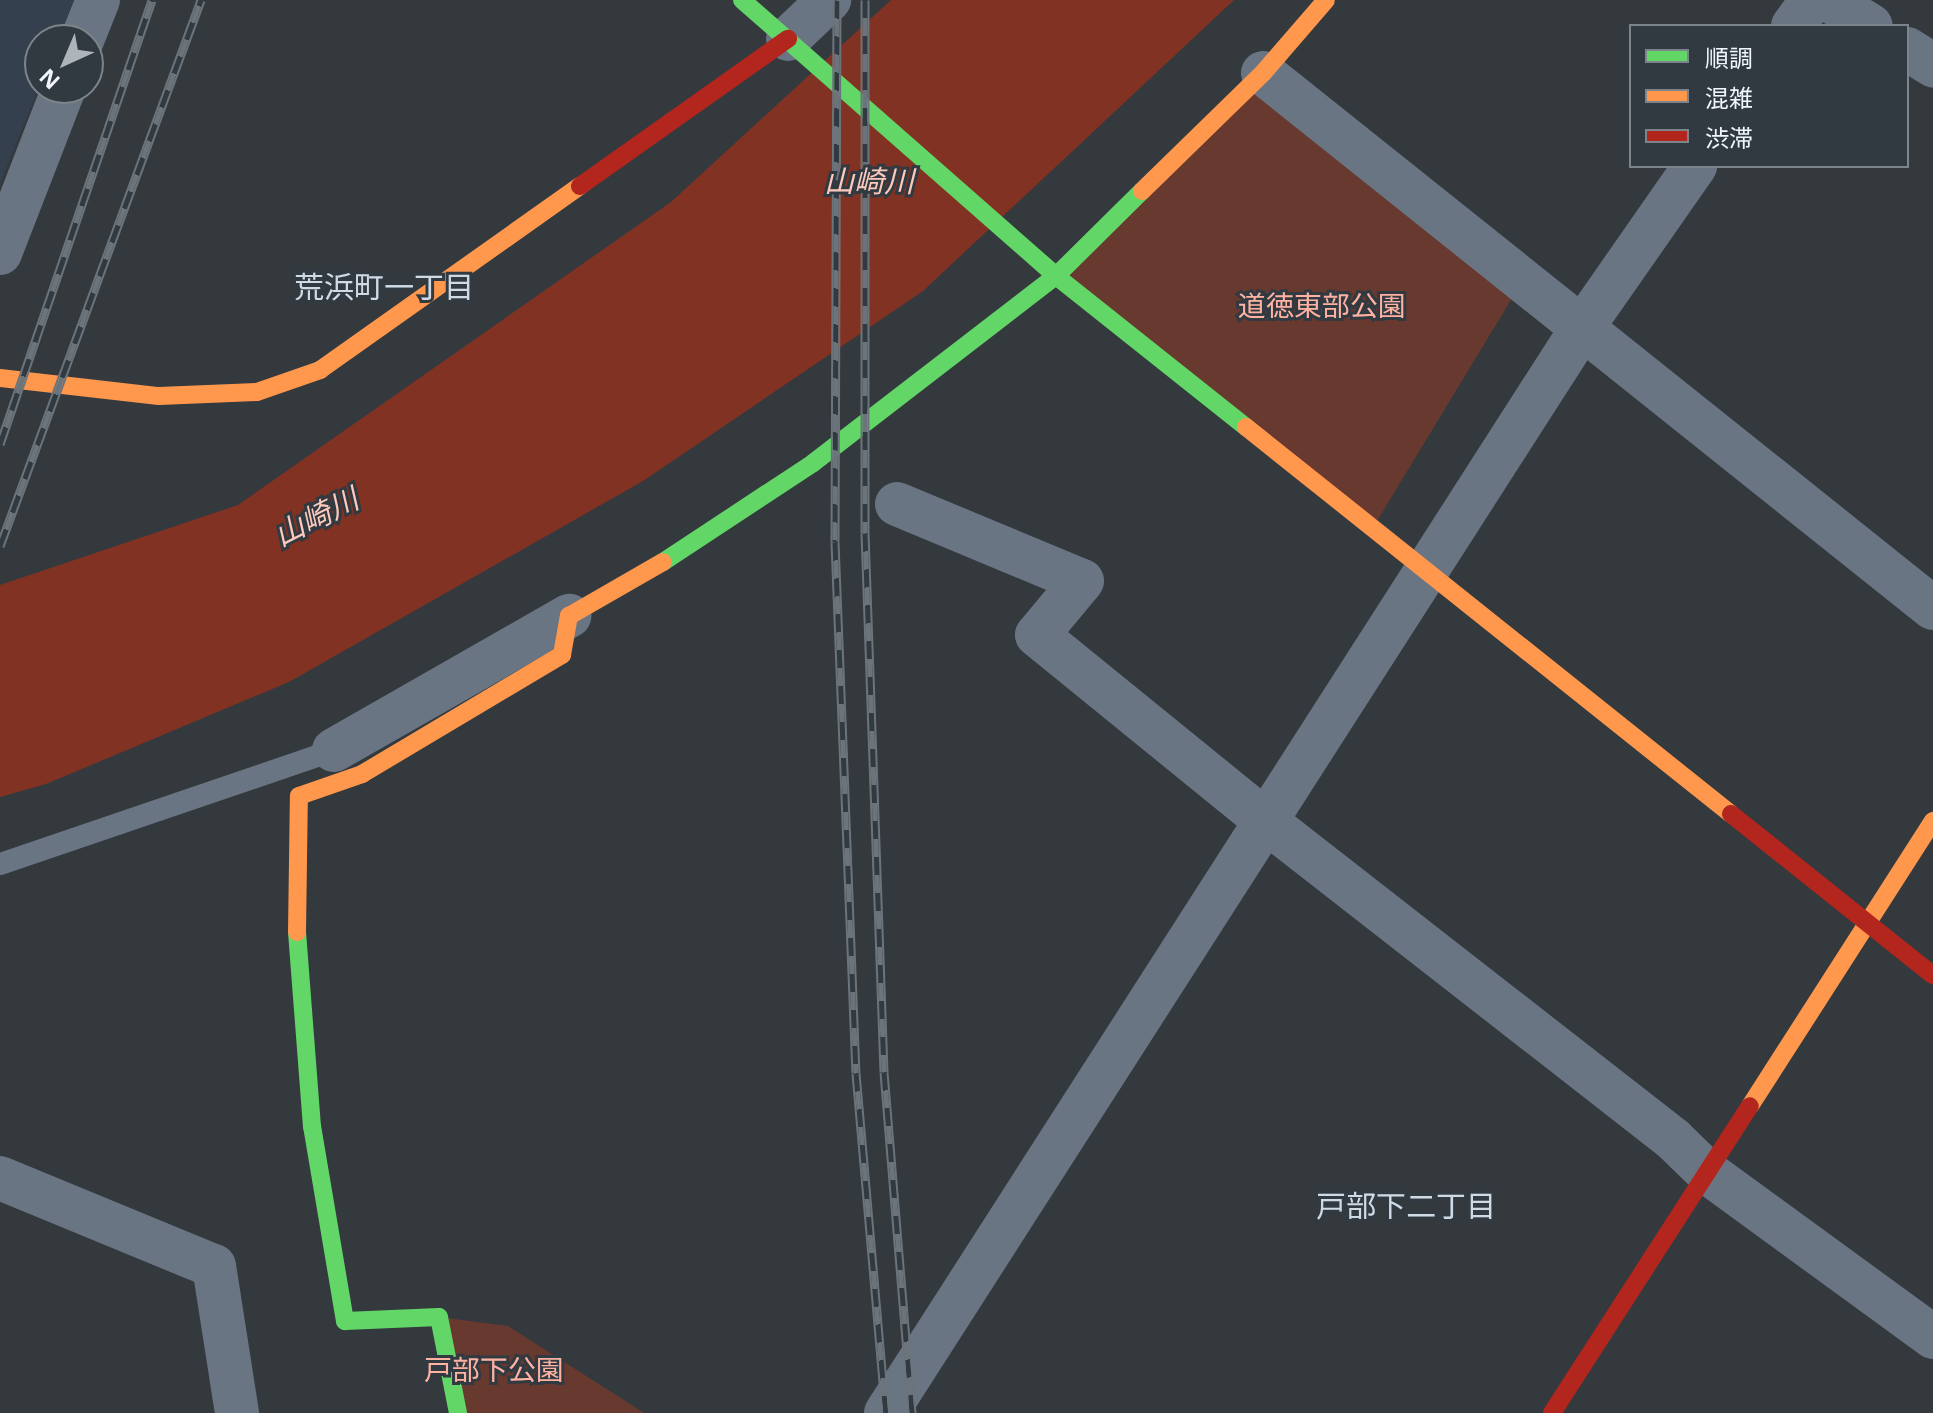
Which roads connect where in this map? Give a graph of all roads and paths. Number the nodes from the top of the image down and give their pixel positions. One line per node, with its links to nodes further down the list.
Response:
1 (98, 0): 7 (street)
2 (742, 0): 10 (street)
3 (829, 0): 10 (street)
4 (1326, 0): 13 (street)
5 (1812, 0): 8 (street)
6 (1829, 0): 9 (street)
7 (88, 24)
8 (1794, 24)
9 (1868, 24)
10 (796, 46): 17 (street); 19 (street)
11 (1909, 50): 12 (street)
12 (1933, 65)
13 (1263, 73): 17 (street); 18 (street)
14 (58, 104): 16 (street)
15 (1694, 168): 18 (street)
16 (0, 253)
17 (1056, 276): 21 (street); 23 (street)
18 (1582, 328): 21 (street); 22 (street)
19 (0, 378)
20 (897, 504): 26 (street)
21 (1426, 575): 26 (street); 28 (street)
22 (1933, 608)
23 (569, 616): 24 (street); 34 (street)
24 (334, 750): 27 (lane)
25 (1933, 821): 28 (street)
26 (1268, 823): 30 (street); 35 (street)
27 (0, 864)
28 (1868, 927): 29 (street); 30 (street)
29 (1933, 975)
30 (1707, 1172): 32 (street); 36 (street)
31 (0, 1178): 33 (street)
32 (1933, 1337)
33 (237, 1413)
34 (458, 1413)
35 (886, 1413)
36 (1552, 1413)

